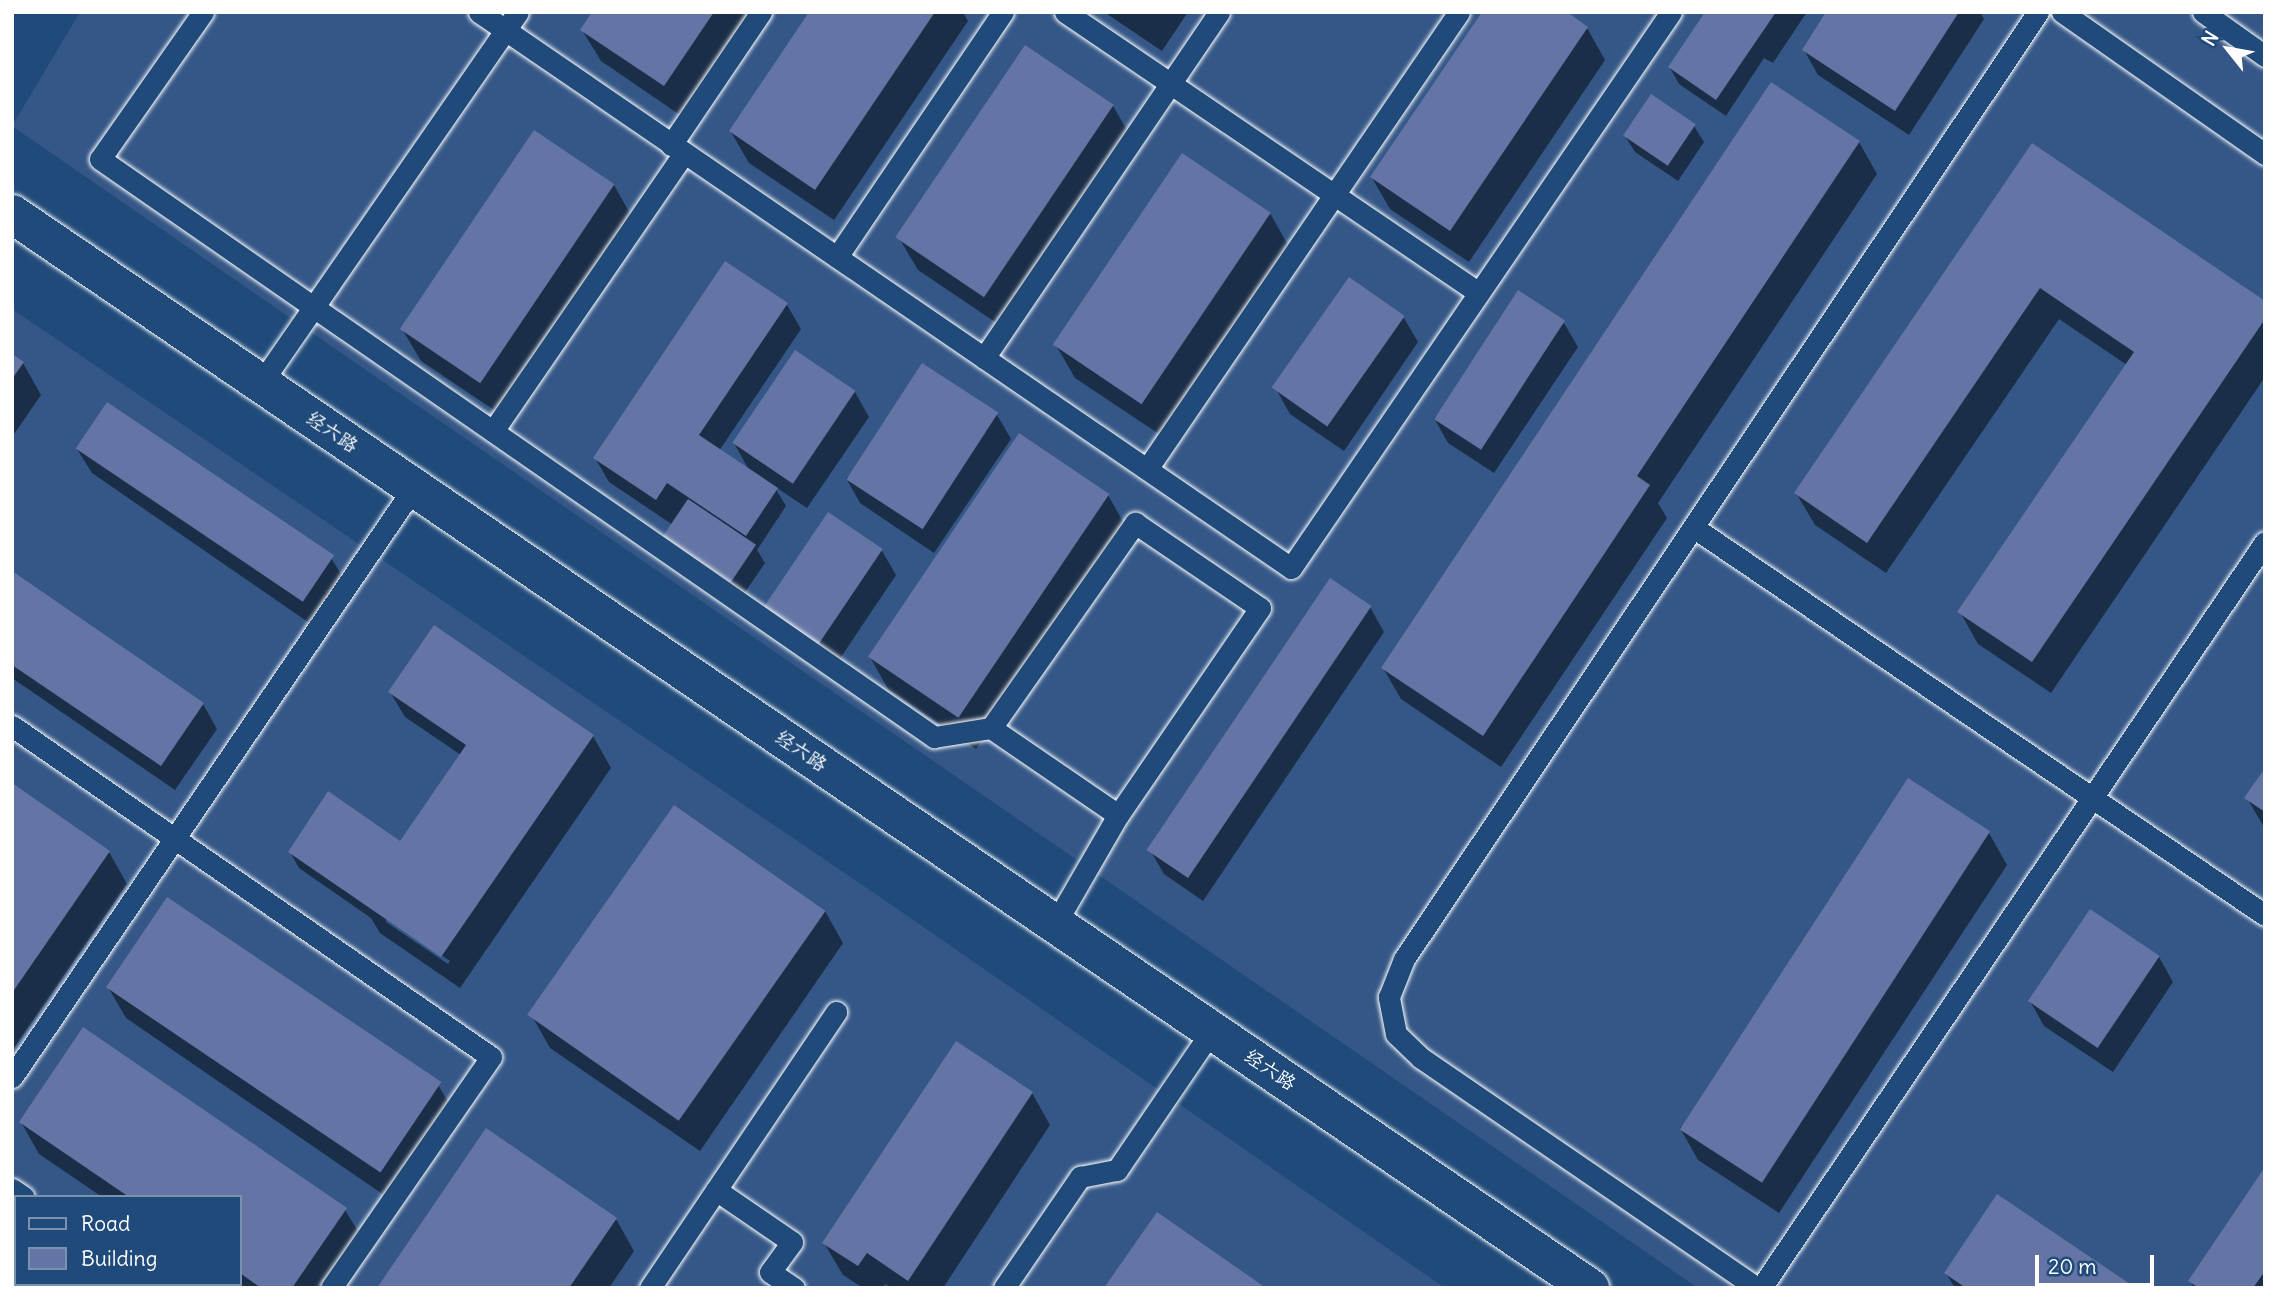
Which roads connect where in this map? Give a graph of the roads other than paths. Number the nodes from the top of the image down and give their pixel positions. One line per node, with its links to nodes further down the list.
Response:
1 (203, 12): 22 (lane)
2 (479, 12): 13 (lane)
3 (518, 12): 13 (lane)
4 (761, 12): 16 (lane)
5 (1003, 12): 20 (lane)
6 (1065, 12): 15 (lane)
7 (1219, 12): 15 (lane)
8 (1459, 12): 18 (lane)
9 (2038, 12): 28 (lane)
10 (2062, 12): 17 (lane)
11 (2203, 12): 14 (lane)
12 (1661, 16): 21 (lane)
13 (505, 31): 16 (lane); 22 (lane)
14 (2265, 56)
15 (1171, 84): 18 (lane); 23 (lane)
16 (678, 149): 20 (lane); 25 (lane)
17 (2265, 154)
18 (1334, 194): 21 (lane); 26 (lane)
19 (12, 214): 24 (street, 经六路)
20 (837, 257): 23 (lane)
21 (1479, 293): 26 (lane)
22 (313, 307): 24 (lane); 25 (lane)
23 (984, 358): 26 (lane)
24 (261, 383): 27 (street, 经六路)
25 (493, 431): 31 (lane)
26 (1147, 469)
27 (414, 487): 34 (lane); 36 (street, 经六路)
28 (1693, 527): 32 (lane); 46 (lane)
29 (2265, 542): 32 (lane)
30 (12, 726): 34 (lane)
31 (991, 728): 33 (lane); 33 (lane)
32 (2092, 798): 35 (lane); 46 (lane)
33 (1118, 815): 36 (lane)
34 (175, 838): 39 (lane); 41 (lane)
35 (2265, 915)
36 (1055, 924): 38 (street, 经六路)
37 (836, 1012): 40 (lane)
38 (1212, 1030): 44 (lane); 45 (street, 经六路)
39 (12, 1077)
40 (716, 1190): 42 (lane); 43 (lane)
41 (331, 1288)
42 (650, 1288)
43 (794, 1288)
44 (1004, 1288)
45 (1590, 1288)
46 (1759, 1288)

